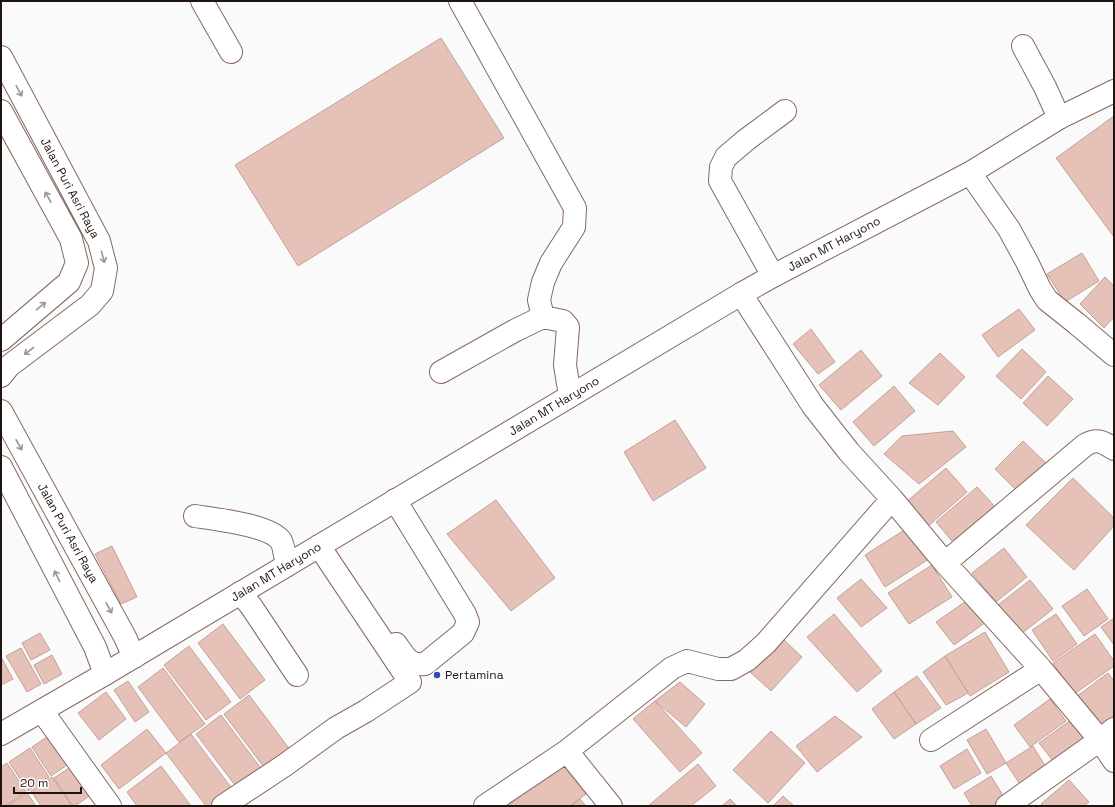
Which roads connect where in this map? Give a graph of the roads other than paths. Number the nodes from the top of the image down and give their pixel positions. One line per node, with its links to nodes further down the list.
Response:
1 (202, 1): 4 (street)
2 (460, 1): 15 (street)
3 (1024, 46): 9 (street)
4 (231, 52)
5 (1, 57): 10 (street, Jalan Puri Asri Raya, one-way to 10)
6 (1114, 91): 9 (street, Jalan MT Haryono)
7 (1, 111): 12 (street, Jalan Puri Asri Raya)
8 (785, 111): 13 (street)
9 (1059, 118): 11 (street, Jalan MT Haryono)
10 (59, 167): 12 (street); 19 (street, Jalan Puri Asri Raya, one-way to 19)
11 (970, 173): 13 (street, Jalan MT Haryono); 17 (street)
12 (35, 174): 16 (street, Jalan Puri Asri Raya, one-way to 12)
13 (773, 276): 14 (street, Jalan MT Haryono)
14 (741, 294): 20 (street, Jalan MT Haryono); 24 (street)
15 (543, 318): 18 (street); 20 (street)
16 (2, 336)
17 (1114, 355)
18 (441, 372)
19 (1, 376)
20 (570, 396): 25 (street, Jalan MT Haryono)
21 (1, 411): 30 (street, Jalan Puri Asri Raya, one-way to 30)
22 (1114, 450): 28 (street)
23 (1, 466): 32 (street, one-way to 23)
24 (892, 499): 28 (street); 41 (street)
25 (395, 500): 27 (street, Jalan MT Haryono); 27 (street)
26 (195, 516): 29 (street)
27 (323, 543): 29 (street, Jalan MT Haryono); 44 (street)
28 (945, 564): 34 (street)
29 (287, 565): 31 (street, Jalan MT Haryono)
30 (95, 584): 32 (street); 33 (street, Jalan Puri Asri Raya, one-way to 33)
31 (240, 593): 33 (street, Jalan MT Haryono); 36 (street)
32 (69, 598): 35 (street)
33 (134, 656): 35 (street, Jalan MT Haryono)
34 (1040, 669): 39 (street); 40 (street)
35 (105, 674): 37 (street, Jalan MT Haryono)
36 (297, 675)
37 (42, 711): 38 (street, Jalan MT Haryono); 43 (street)
38 (1, 734)
39 (1107, 735): 42 (street); 47 (street)
40 (931, 740)
41 (567, 751): 45 (street); 46 (street)
42 (1114, 761)
43 (110, 806)
44 (223, 806)
45 (485, 806)
46 (611, 806)
47 (1007, 806)

